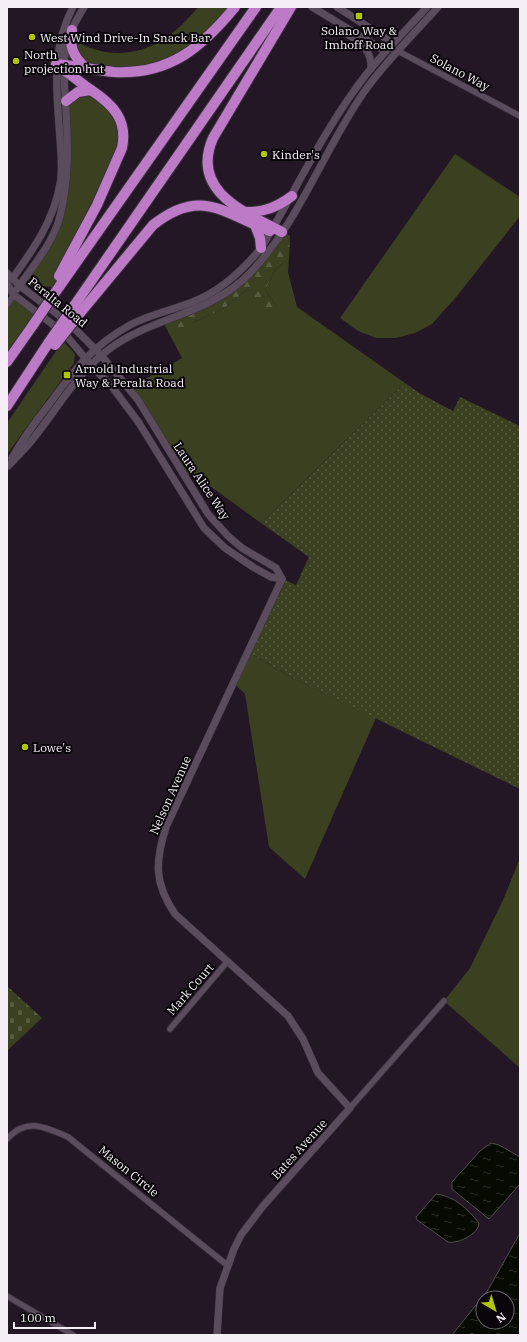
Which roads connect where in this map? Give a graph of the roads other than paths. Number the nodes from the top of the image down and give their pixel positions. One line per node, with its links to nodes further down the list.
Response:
1 (73, 7): 16 (street)
2 (84, 7): 13 (street)
3 (235, 7): 17 (highway)
4 (281, 7): 12 (highway)
5 (291, 7): 12 (highway)
6 (312, 7): 11 (street, Solano Way)
7 (337, 7): 14 (street, Solano Way)
8 (427, 7): 14 (street)
9 (438, 7): 15 (street)
10 (254, 9): 28 (highway)
11 (325, 15): 14 (street, Solano Way); 18 (street)
12 (272, 28): 23 (highway); 32 (highway)
13 (72, 30): 16 (street); 17 (highway)
14 (390, 47): 15 (street, Solano Way); 18 (street)
15 (398, 51): 21 (street, Solano Way); 25 (street)
16 (61, 66): 17 (highway); 19 (highway); 20 (street); 27 (street)
17 (85, 67)
18 (371, 69): 22 (street)
19 (91, 90): 20 (highway); 28 (highway)
20 (66, 101): 29 (street)
21 (520, 116)
22 (292, 196): 23 (highway); 25 (street)
23 (247, 212): 25 (highway)
24 (255, 226): 25 (highway); 26 (highway); 32 (highway)
25 (275, 230): 26 (street); 34 (street)
26 (261, 248): 33 (street)
27 (8, 281): 29 (street, Peralta Road); 30 (street, Peralta Road)
28 (57, 284): 36 (highway, bridge)
29 (20, 286): 30 (street); 33 (street, Peralta Road)
30 (14, 295): 31 (street); 35 (street, Peralta Road)
31 (7, 305)
32 (77, 310): 38 (highway, bridge)
33 (94, 349): 34 (street, Laura Alice Way); 35 (street)
34 (101, 356): 37 (street); 40 (street, Laura Alice Way)
35 (85, 358): 37 (street, Laura Alice Way); 39 (street)
36 (7, 362)
37 (91, 365): 39 (street); 40 (street, Laura Alice Way)
38 (9, 404)
39 (7, 466)
40 (282, 579): 41 (street, Nelson Avenue)
41 (227, 962): 43 (street, Mark Court); 44 (street, Nelson Avenue)
42 (444, 1001): 44 (street, Bates Avenue)
43 (170, 1029)
44 (350, 1108): 46 (street, Bates Avenue)
45 (7, 1139): 46 (street, Mason Circle)
46 (227, 1265): 49 (street, Bates Avenue)
47 (7, 1296): 48 (street)
48 (73, 1335)
49 (217, 1335)

